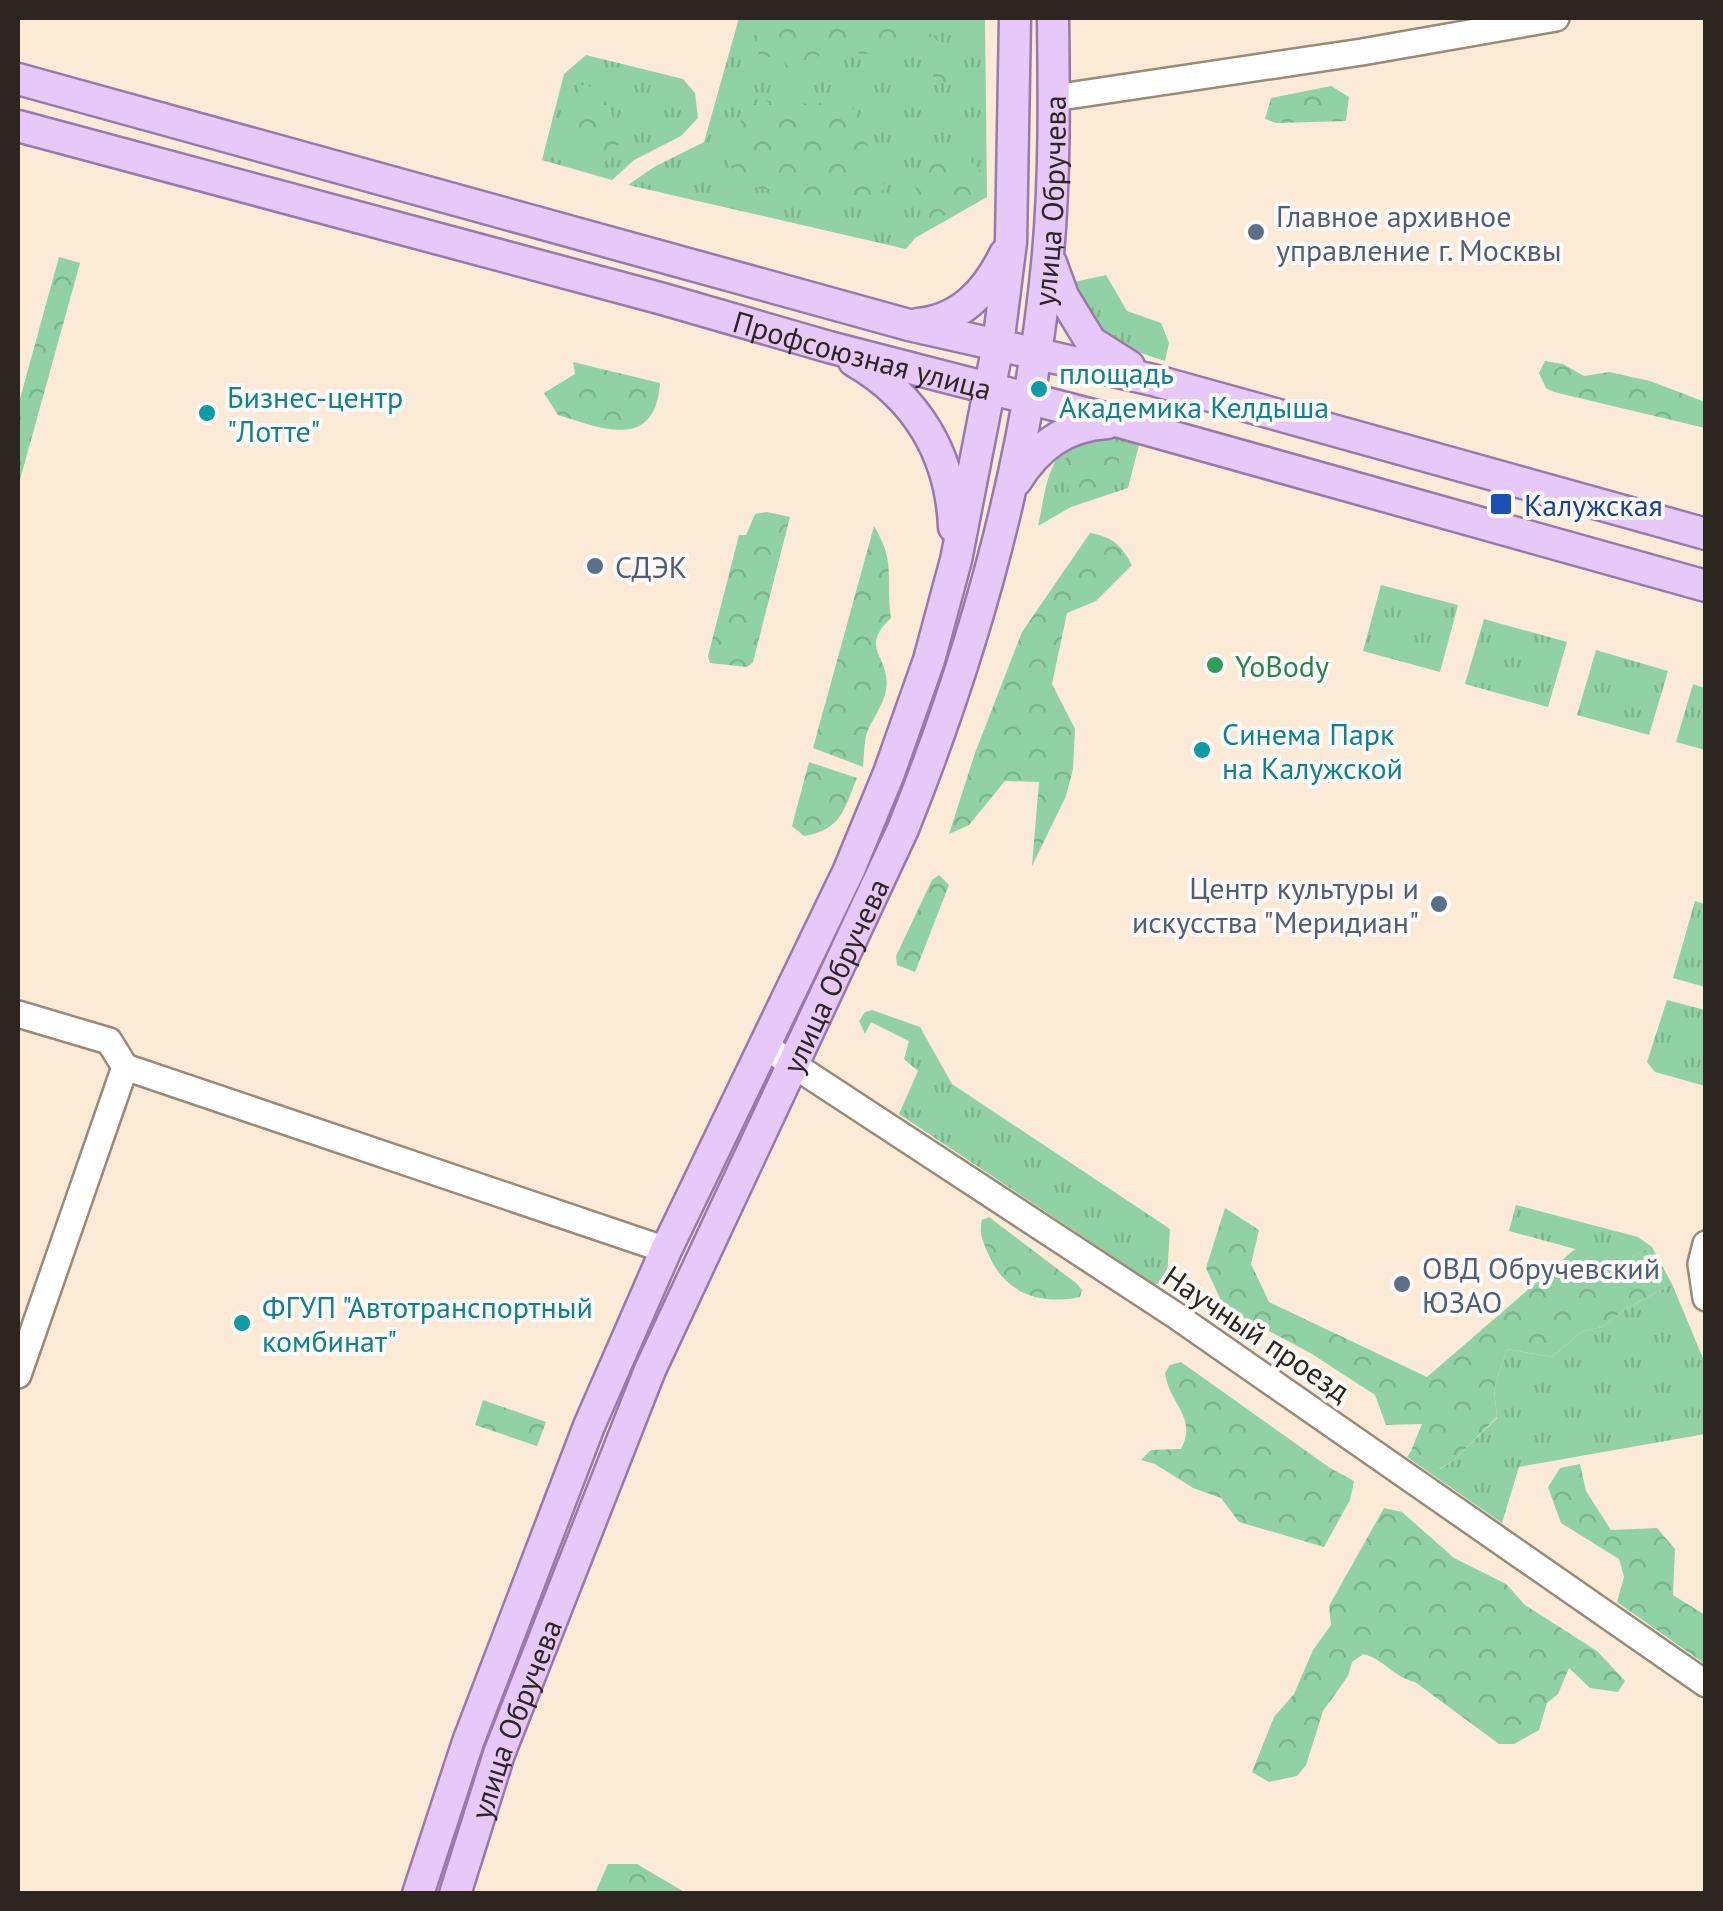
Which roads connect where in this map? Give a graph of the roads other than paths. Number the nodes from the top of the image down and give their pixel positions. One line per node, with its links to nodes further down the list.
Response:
1 (1015, 18): 7 (main road, улица Обручева)
2 (1053, 18): 5 (main road, улица Обручева)
3 (1556, 18): 5 (street)
4 (18, 79): 9 (main road, Профсоюзная улица)
5 (1054, 98): 8 (main road, улица Обручева)
6 (18, 126): 11 (main road, Профсоюзная улица)
7 (1011, 242): 9 (main road); 10 (main road, улица Обручева)
8 (1048, 254): 12 (main road, улица Обручева); 13 (main road)
9 (908, 326): 10 (main road, Профсоюзная улица)
10 (998, 344): 12 (main road); 14 (main road, улица Обручева)
11 (829, 348): 14 (main road, Профсоюзная улица); 19 (main road)
12 (1036, 352): 13 (main road); 15 (main road, улица Обручева)
13 (1153, 380): 18 (main road)
14 (990, 389): 15 (main road, Профсоюзная улица); 19 (main road, улица Обручева)
15 (1030, 398): 16 (main road, Профсоюзная улица); 17 (main road, улица Обручева)
16 (1120, 422): 17 (main road); 20 (main road, Профсоюзная улица)
17 (1011, 487): 23 (main road, улица Обручева)
18 (1706, 534)
19 (956, 560): 22 (main road, улица Обручева)
20 (1706, 586)
21 (18, 1014): 24 (street)
22 (764, 1046): 23 (street, Научный проезд); 26 (main road, улица Обручева)
23 (794, 1064): 29 (street, Научный проезд); 31 (main road, улица Обручева)
24 (125, 1066): 26 (street); 28 (street)
25 (1706, 1244): 27 (street)
26 (666, 1250): 30 (main road, улица Обручева)
27 (1706, 1298)
28 (18, 1375)
29 (1706, 1684)
30 (418, 1894)
31 (455, 1894)

